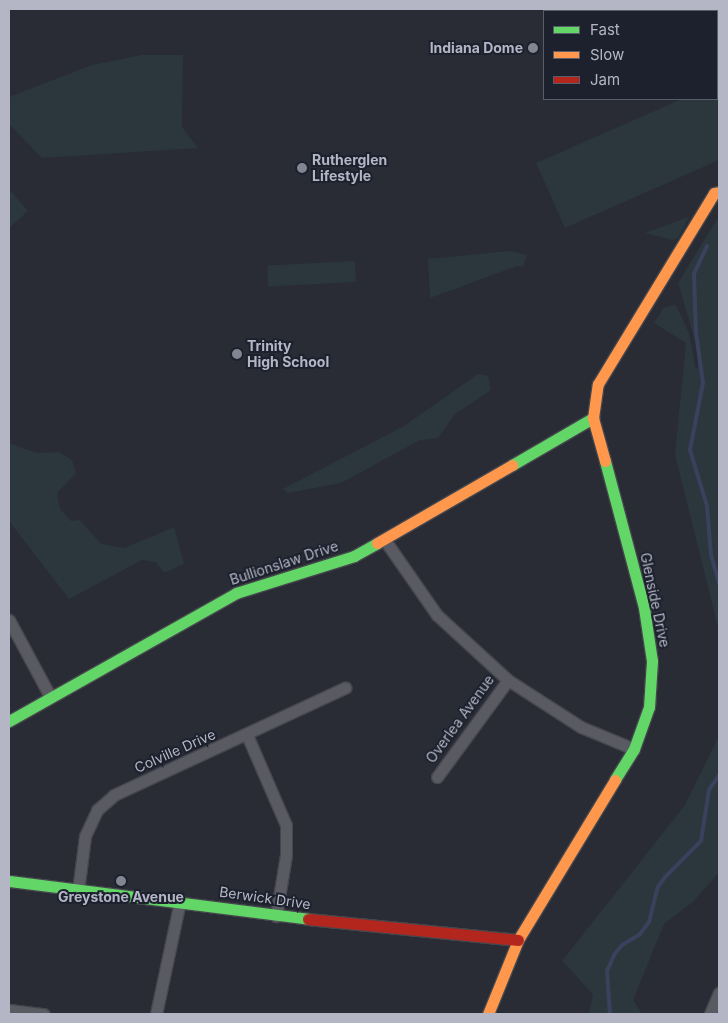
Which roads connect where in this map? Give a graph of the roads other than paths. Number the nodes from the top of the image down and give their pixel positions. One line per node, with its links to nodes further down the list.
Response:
1 (719, 192): 2 (street, Glenside Drive)
2 (593, 418): 3 (street, Bullionslaw Drive); 10 (street, Glenside Drive)
3 (384, 539): 5 (street, Overlea Avenue); 7 (street, Bullionslaw Drive)
4 (9, 620): 7 (street)
5 (508, 680): 10 (street, Overlea Avenue); 11 (street, Overlea Avenue)
6 (344, 688): 9 (street, Colville Drive)
7 (50, 696): 8 (street, Bullionslaw Drive)
8 (9, 721)
9 (247, 735): 13 (street, Colville Drive); 15 (street)
10 (634, 749): 16 (street, Glenside Drive)
11 (437, 777)
12 (9, 881): 13 (street, Berwick Drive)
13 (78, 891): 14 (street, Berwick Drive)
14 (180, 901): 15 (street, Berwick Drive); 20 (street)
15 (276, 916): 16 (street, Berwick Drive)
16 (518, 940): 21 (street, Glenside Drive)
17 (719, 993): 22 (street)
18 (9, 1010): 19 (street)
19 (44, 1014)
20 (156, 1014)
21 (488, 1014)
22 (710, 1014)

